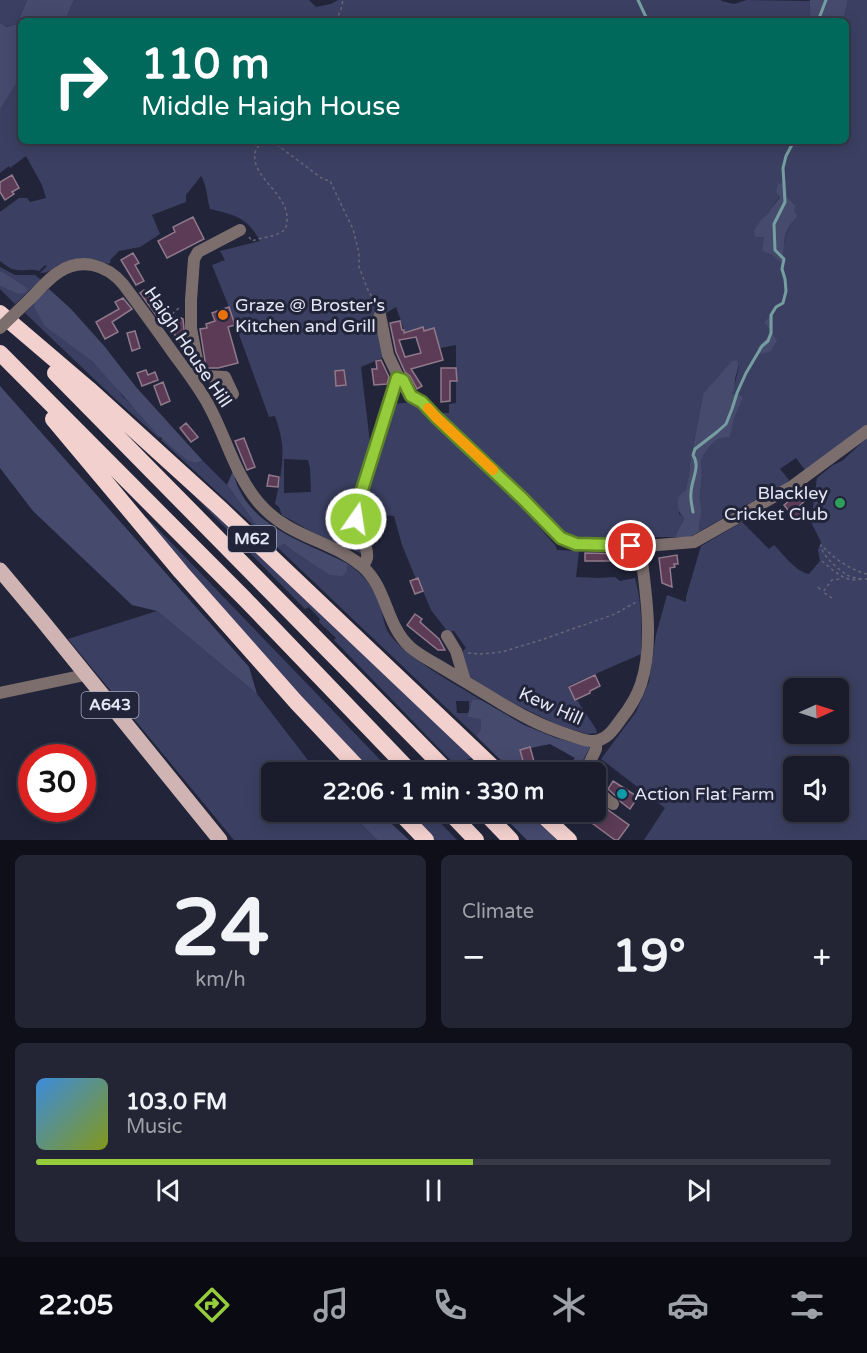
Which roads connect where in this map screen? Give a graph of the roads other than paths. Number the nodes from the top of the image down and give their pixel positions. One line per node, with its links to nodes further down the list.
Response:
1 (240, 230): 6 (street)
2 (0, 315): 21 (highway, M62); 22 (highway, M62)
3 (380, 315): 7 (street)
4 (0, 328): 6 (street, Haigh House Hill, bridge)
5 (0, 355): 19 (highway, M62); 20 (highway, M62)
6 (193, 374): 8 (street); 11 (street, Haigh House Hill)
7 (399, 378): 10 (street); 11 (street)
8 (233, 394)
9 (867, 431): 10 (street)
10 (641, 554): 18 (street, Kew Hill)
11 (362, 566): 13 (street, Haigh House Hill)
12 (0, 570): 15 (main road, A643)
13 (377, 583): 16 (street, Kew Hill)
14 (447, 636): 16 (street)
15 (86, 675): 17 (street); 30 (main road, A643)
16 (465, 681): 18 (street, Kew Hill)
17 (0, 693)
18 (596, 741): 23 (street)
19 (353, 762)
20 (401, 762)
21 (438, 762)
22 (487, 762)
23 (590, 762)
24 (606, 799): 25 (street)
25 (613, 804)
26 (409, 822): 31 (highway)
27 (459, 822): 32 (highway)
28 (494, 822): 33 (highway)
29 (550, 822): 34 (highway)
30 (220, 840)
31 (426, 840)
32 (476, 840)
33 (511, 840)
34 (569, 840)

